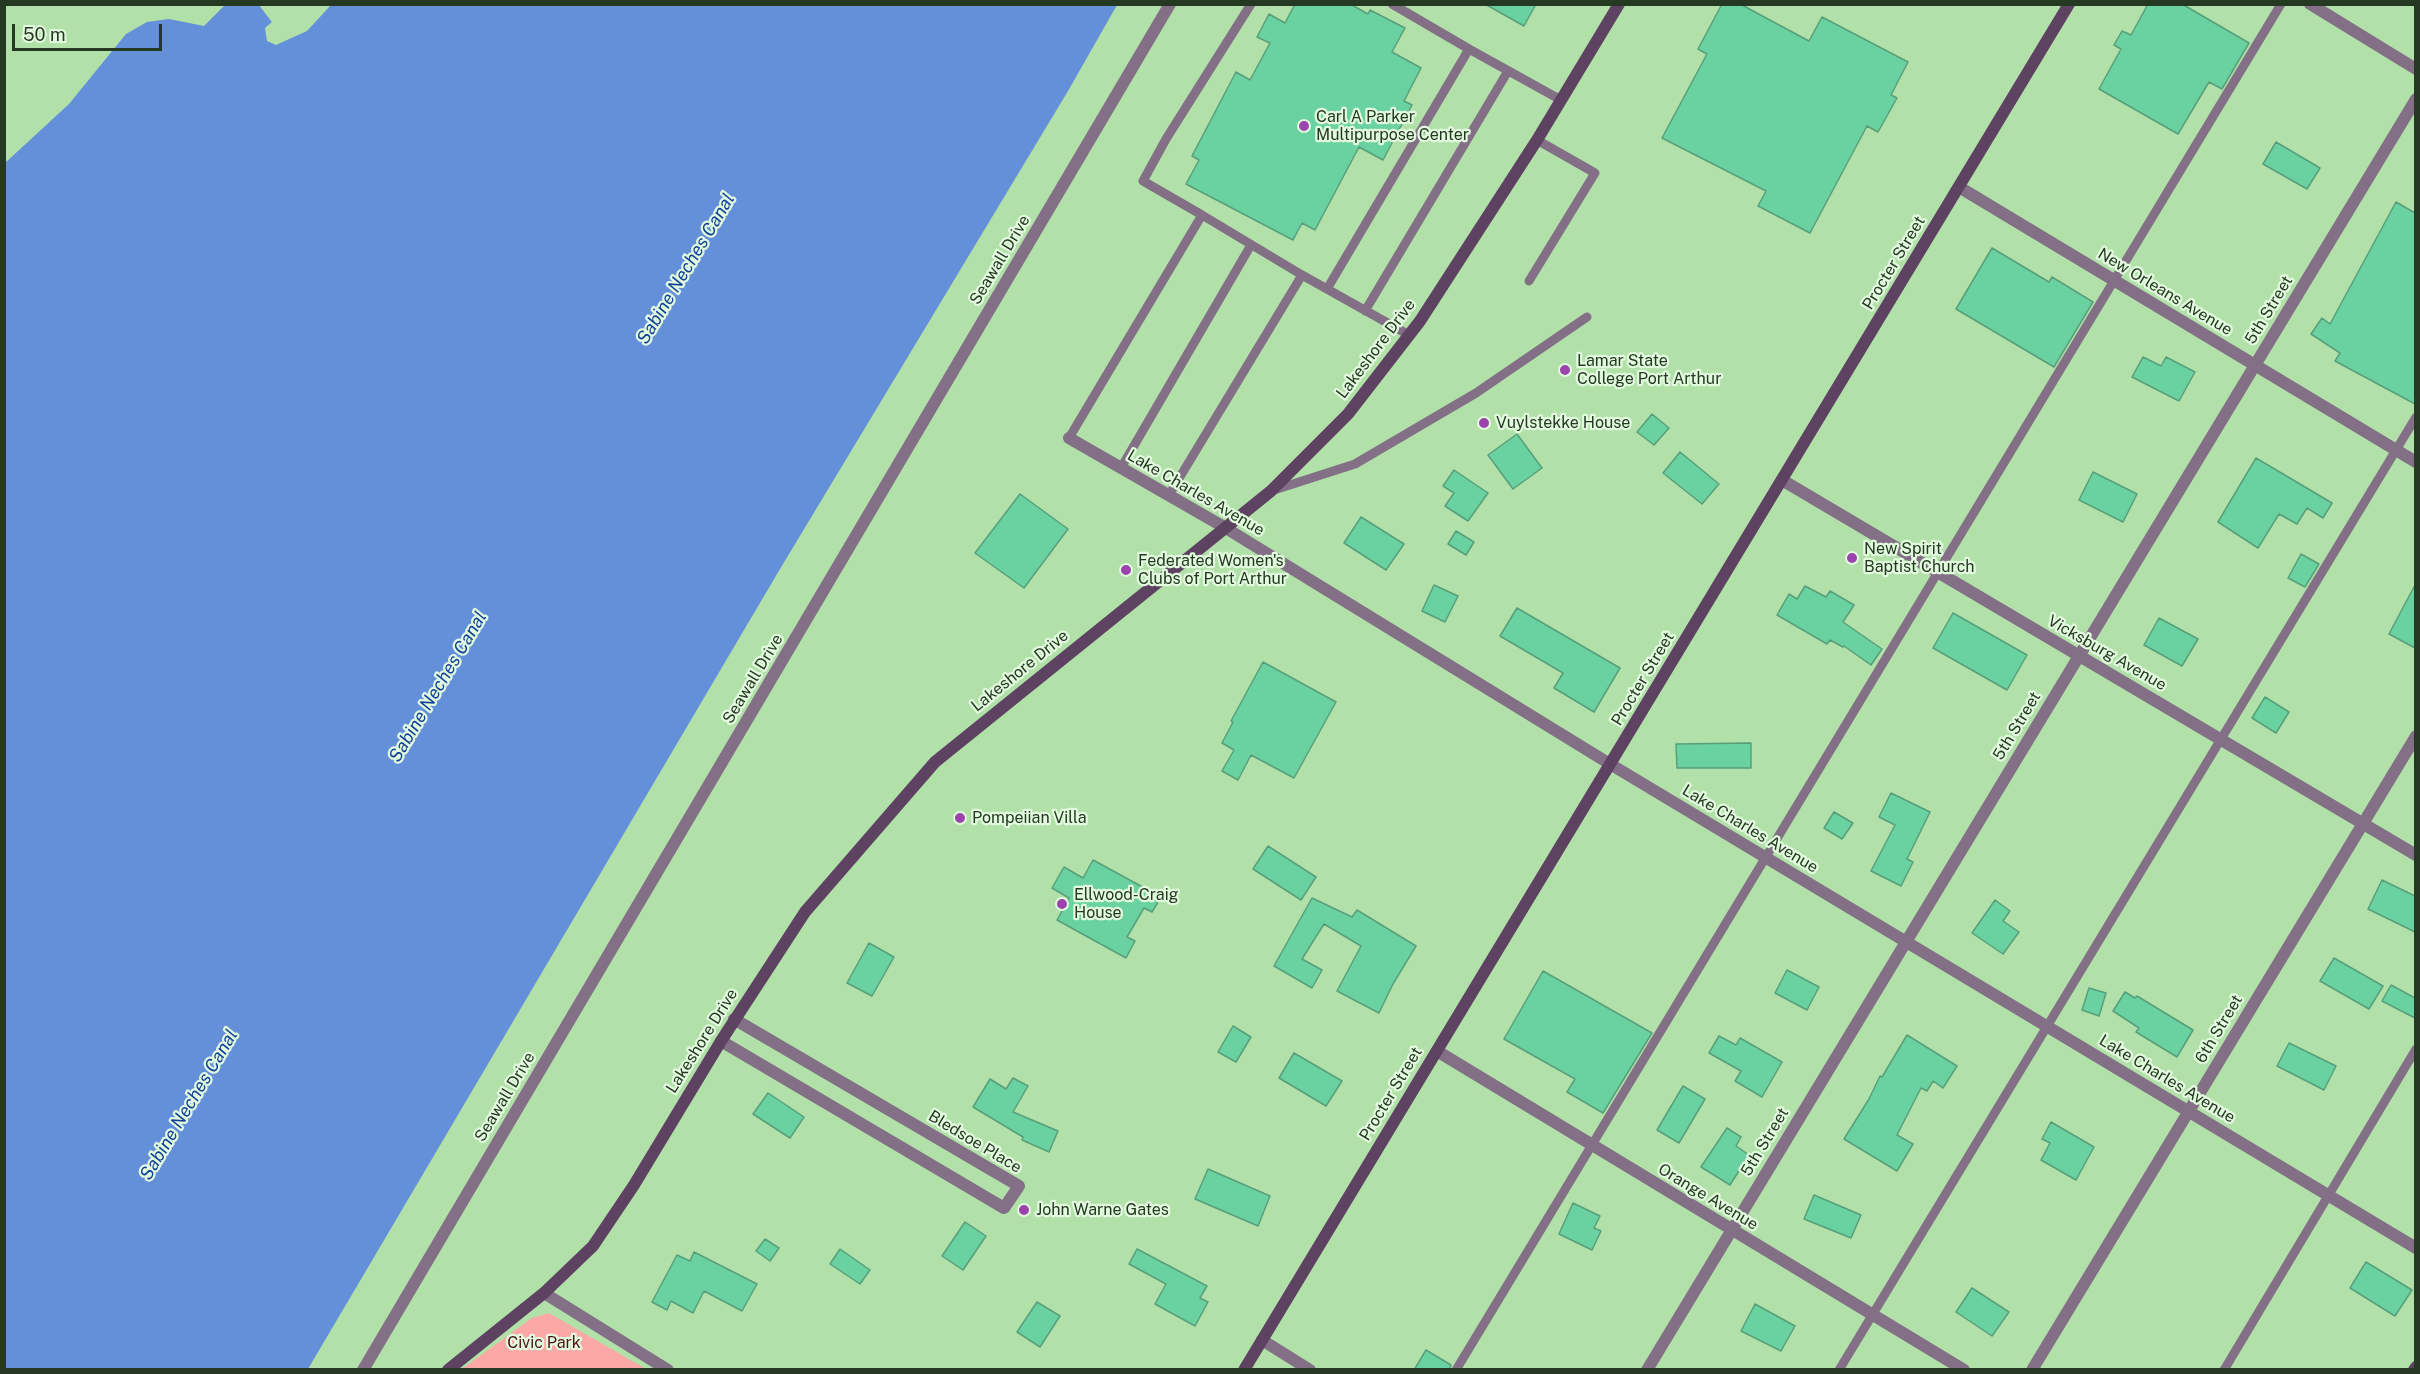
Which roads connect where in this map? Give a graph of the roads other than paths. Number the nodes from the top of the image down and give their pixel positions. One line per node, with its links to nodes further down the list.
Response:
1 (1170, 4): 56 (street, Seawall Drive)
2 (1251, 4): 15 (lane)
3 (1392, 4): 8 (lane)
4 (1619, 4): 12 (street, Lakeshore Drive)
5 (2069, 4): 14 (street, Procter Street)
6 (2281, 4): 18 (lane)
7 (2310, 4): 9 (street)
8 (1469, 49): 10 (lane); 20 (lane)
9 (2415, 69)
10 (1508, 71): 12 (lane); 21 (lane)
11 (2415, 99): 24 (street, 5th Street)
12 (1561, 100): 13 (street, Lakeshore Drive)
13 (1537, 140): 19 (lane); 23 (street, Lakeshore Drive)
14 (1959, 187): 18 (street, New Orleans Avenue); 30 (street, Procter Street)
15 (1202, 216): 16 (lane); 26 (lane)
16 (1251, 245): 17 (lane); 29 (lane)
17 (1302, 274): 20 (lane); 32 (lane)
18 (2115, 280): 24 (street, New Orleans Avenue); 34 (lane)
19 (1529, 281)
20 (1327, 289): 21 (lane)
21 (1365, 311): 23 (lane)
22 (1587, 317): 31 (lane)
23 (1409, 335): 31 (street, Lakeshore Drive)
24 (2255, 366): 27 (street, New Orleans Avenue); 35 (street, 5th Street)
25 (2415, 417): 27 (lane)
26 (1068, 438): 29 (street, Lake Charles Avenue)
27 (2395, 450): 28 (street, New Orleans Avenue); 37 (lane)
28 (2415, 462)
29 (1121, 468): 32 (street, Lake Charles Avenue)
30 (1782, 480): 34 (street, Vicksburg Avenue); 38 (street, Procter Street)
31 (1271, 492): 33 (street, Lakeshore Drive)
32 (1169, 495): 33 (street, Lake Charles Avenue)
33 (1224, 527): 38 (street, Lake Charles Avenue); 43 (street, Lakeshore Drive)
34 (1938, 574): 35 (street, Vicksburg Avenue); 41 (lane)
35 (2079, 655): 37 (street, Vicksburg Avenue); 42 (street, 5th Street)
36 (2415, 736): 39 (street, 6th Street)
37 (2220, 738): 39 (street, Vicksburg Avenue); 44 (lane)
38 (1610, 764): 41 (street, Lake Charles Avenue); 47 (street, Procter Street)
39 (2362, 824): 40 (street, Vicksburg Avenue); 48 (street, 6th Street)
40 (2415, 855)
41 (1765, 857): 42 (street, Lake Charles Avenue); 49 (lane)
42 (1906, 941): 44 (street, Lake Charles Avenue); 51 (street, 5th Street)
43 (735, 1019): 45 (street, Lakeshore Drive); 45 (street, Bledsoe Place)
44 (2046, 1026): 48 (street, Lake Charles Avenue); 54 (lane)
45 (721, 1041): 53 (street, Lakeshore Drive)
46 (2415, 1049): 50 (lane)
47 (1437, 1051): 49 (street, Orange Avenue); 55 (street, Procter Street)
48 (2189, 1112): 50 (street, Lake Charles Avenue); 65 (street, 6th Street)
49 (1592, 1146): 51 (street, Orange Avenue); 61 (lane)
50 (2328, 1195): 52 (street, Lake Charles Avenue); 66 (lane)
51 (1731, 1230): 54 (street, Orange Avenue); 62 (street, 5th Street)
52 (2415, 1248)
53 (544, 1293): 57 (street, Lakeshore Drive); 58 (street)
54 (1872, 1314): 63 (lane); 64 (street, Orange Avenue)
55 (1262, 1340): 59 (street, Procter Street); 60 (street)
56 (363, 1370)
57 (448, 1370)
58 (668, 1370)
59 (1244, 1370)
60 (1310, 1370)
61 (1456, 1370)
62 (1647, 1370)
63 (1839, 1370)
64 (1964, 1370)
65 (2032, 1370)
66 (2224, 1370)

